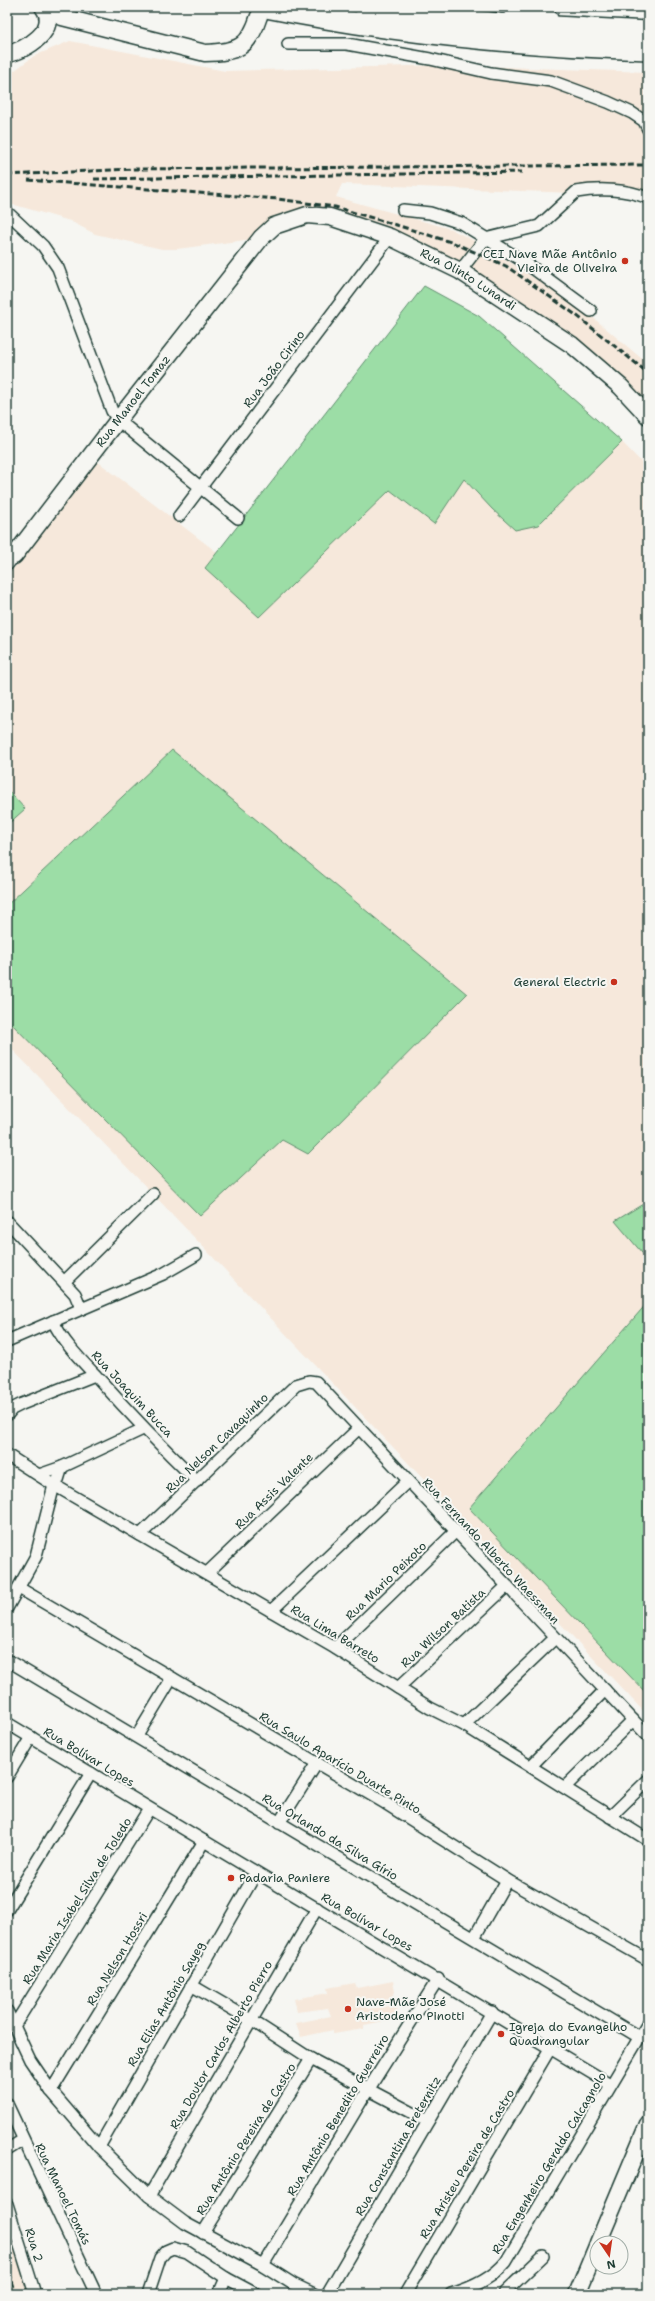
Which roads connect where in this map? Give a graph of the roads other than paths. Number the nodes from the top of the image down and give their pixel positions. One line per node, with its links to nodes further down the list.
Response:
1 (513, 7): 6 (highway)
2 (44, 8): 5 (street); 7 (street)
3 (378, 8): 6 (highway)
4 (263, 12): 5 (street); 10 (highway)
5 (88, 23): 7 (street)
6 (586, 29): 8 (highway)
7 (44, 31): 11 (street)
8 (648, 32)
9 (288, 44): 12 (street)
10 (648, 50)
11 (10, 55)
12 (648, 129)
13 (648, 198): 18 (street)
14 (403, 210): 18 (street)
15 (7, 212): 22 (street)
16 (390, 237): 17 (street, Rua Olinto Lunardi); 19 (street, Rua Olinto Lunardi); 23 (street, Rua João Cirino)
17 (261, 238): 22 (street, Rua Manoel Tomaz)
18 (485, 239): 19 (street); 20 (street)
19 (460, 271): 21 (street, Rua Olinto Lunardi)
20 (591, 311)
21 (648, 416)
22 (118, 420): 23 (street); 26 (street, Rua Manoel Tomaz)
23 (200, 487): 24 (street, Rua João Cirino); 25 (street)
24 (179, 516)
25 (238, 518)
26 (10, 557)
27 (153, 1194): 30 (street)
28 (7, 1222): 30 (street)
29 (196, 1255): 31 (street)
30 (64, 1282): 31 (street)
31 (81, 1308): 32 (street)
32 (53, 1321): 33 (street); 34 (street, Rua Joaquim Bucca)
33 (10, 1336)
34 (95, 1376): 36 (street); 37 (street, Rua Joaquim Bucca)
35 (316, 1382): 38 (street, Rua Fernando Alberto Waessman); 42 (street, Rua Nelson Cavaquinho)
36 (7, 1416)
37 (143, 1428): 40 (street); 42 (street, Rua Joaquim Bucca)
38 (358, 1429): 43 (street, Rua Fernando Alberto Waessman); 47 (street, Rua Assis Valente)
39 (7, 1455): 41 (street, Rua Lima Barreto)
40 (62, 1467): 41 (street); 44 (street)
41 (39, 1475): 44 (street, Rua Lima Barreto)
42 (197, 1480): 46 (street, Rua Nelson Cavaquinho)
43 (408, 1481): 45 (street, Rua Fernando Alberto Waessman); 51 (street)
44 (54, 1485): 46 (street, Rua Lima Barreto); 49 (street)
45 (456, 1532): 48 (street, Rua Fernando Alberto Waessman); 53 (street, Rua Mario Peixoto)
46 (140, 1535): 47 (street, Rua Lima Barreto)
47 (207, 1573): 51 (street, Rua Lima Barreto)
48 (506, 1586): 52 (street, Rua Fernando Alberto Waessman); 56 (street, Rua Wilson Batista)
49 (19, 1588): 50 (street); 55 (street, Rua Saulo Aparício Duarte Pinto)
50 (7, 1608)
51 (271, 1611): 53 (street, Rua Lima Barreto)
52 (556, 1638): 57 (street, Rua Fernando Alberto Waessman); 60 (street)
53 (335, 1648): 56 (street, Rua Lima Barreto)
54 (7, 1660): 61 (street, Rua Orlando da Silva Gírio)
55 (172, 1678): 61 (street); 64 (street, Rua Saulo Aparício Duarte Pinto)
56 (398, 1688): 60 (street, Rua Lima Barreto)
57 (605, 1690): 58 (street, Rua Fernando Alberto Waessman); 65 (street)
58 (633, 1720): 62 (street, Rua Fernando Alberto Waessman); 69 (street)
59 (7, 1723): 63 (street, Rua Bolívar Lopes)
60 (464, 1725): 65 (street, Rua Lima Barreto)
61 (137, 1736): 72 (street, Rua Orlando da Silva Gírio)
62 (648, 1736)
63 (31, 1737): 66 (street, Rua Bolívar Lopes); 67 (street)
64 (317, 1763): 72 (street); 76 (street, Rua Saulo Aparício Duarte Pinto)
65 (531, 1766): 69 (street, Rua Lima Barreto)
66 (91, 1772): 70 (street, Rua Bolívar Lopes); 78 (street)
67 (7, 1777)
68 (648, 1780): 71 (street)
69 (565, 1787): 71 (street, Rua Lima Barreto)
70 (149, 1809): 74 (street, Rua Bolívar Lopes); 87 (street, Rua Maria Isabel Silva de Toledo)
71 (610, 1817): 73 (street, Rua Lima Barreto)
72 (279, 1823): 79 (street, Rua Orlando da Silva Gírio)
73 (648, 1840)
74 (204, 1841): 75 (street, Rua Bolívar Lopes); 93 (street, Rua Nelson Hossri)
75 (256, 1873): 77 (street, Rua Bolívar Lopes); 82 (street, Rua Elias Antônio Sayeg)
76 (507, 1880): 79 (street); 80 (street, Rua Saulo Aparício Duarte Pinto)
77 (317, 1908): 81 (street, Rua Bolívar Lopes); 85 (street, Rua Doutor Carlos Alberto Pierro)
78 (7, 1910)
79 (474, 1938): 88 (street, Rua Orlando da Silva Gírio)
80 (648, 1960)
81 (438, 1979): 84 (street, Rua Bolívar Lopes); 92 (street, Rua Antônio Benedito Guerreiro)
82 (191, 1985): 85 (street); 98 (street, Rua Elias Antônio Sayeg)
83 (7, 2011): 87 (street)
84 (492, 2012): 89 (street, Rua Bolívar Lopes); 95 (street, Rua Constantina Breternitz)
85 (251, 2020): 90 (street); 100 (street, Rua Doutor Carlos Alberto Pierro)
86 (648, 2023): 88 (street, Rua Engenheiro Geraldo Calcagnolo)
87 (14, 2026): 93 (street)
88 (639, 2037): 91 (street, Rua Engenheiro Geraldo Calcagnolo)
89 (551, 2047): 91 (street, Rua Bolívar Lopes); 115 (street, Rua Aristeu Pereira de Castro)
90 (311, 2059): 92 (street); 102 (street, Rua Antônio Pereira de Castro)
91 (610, 2084): 116 (street, Rua Engenheiro Geraldo Calcagnolo)
92 (368, 2090): 95 (street); 106 (street, Rua Antônio Benedito Guerreiro)
93 (52, 2091): 98 (street)
94 (7, 2104): 97 (street, Rua Manoel Tomás)
95 (428, 2121): 114 (street, Rua Constantina Breternitz)
96 (648, 2124): 103 (street)
97 (23, 2140): 99 (street); 109 (street, Rua Manoel Tomás)
98 (100, 2147): 100 (street)
99 (7, 2150)
100 (148, 2196): 102 (street)
101 (7, 2204): 108 (street, Rua 2)
102 (203, 2233): 106 (street)
103 (602, 2235)
104 (543, 2256): 117 (street)
105 (589, 2265): 118 (street)
106 (263, 2266): 113 (street)
107 (226, 2278): 110 (street); 111 (street); 112 (street)
108 (35, 2294)
109 (96, 2294)
110 (148, 2294)
111 (219, 2294)
112 (256, 2294)
113 (314, 2294)
114 (327, 2294)
115 (405, 2294)
116 (452, 2294)
117 (503, 2294)
118 (577, 2294)

